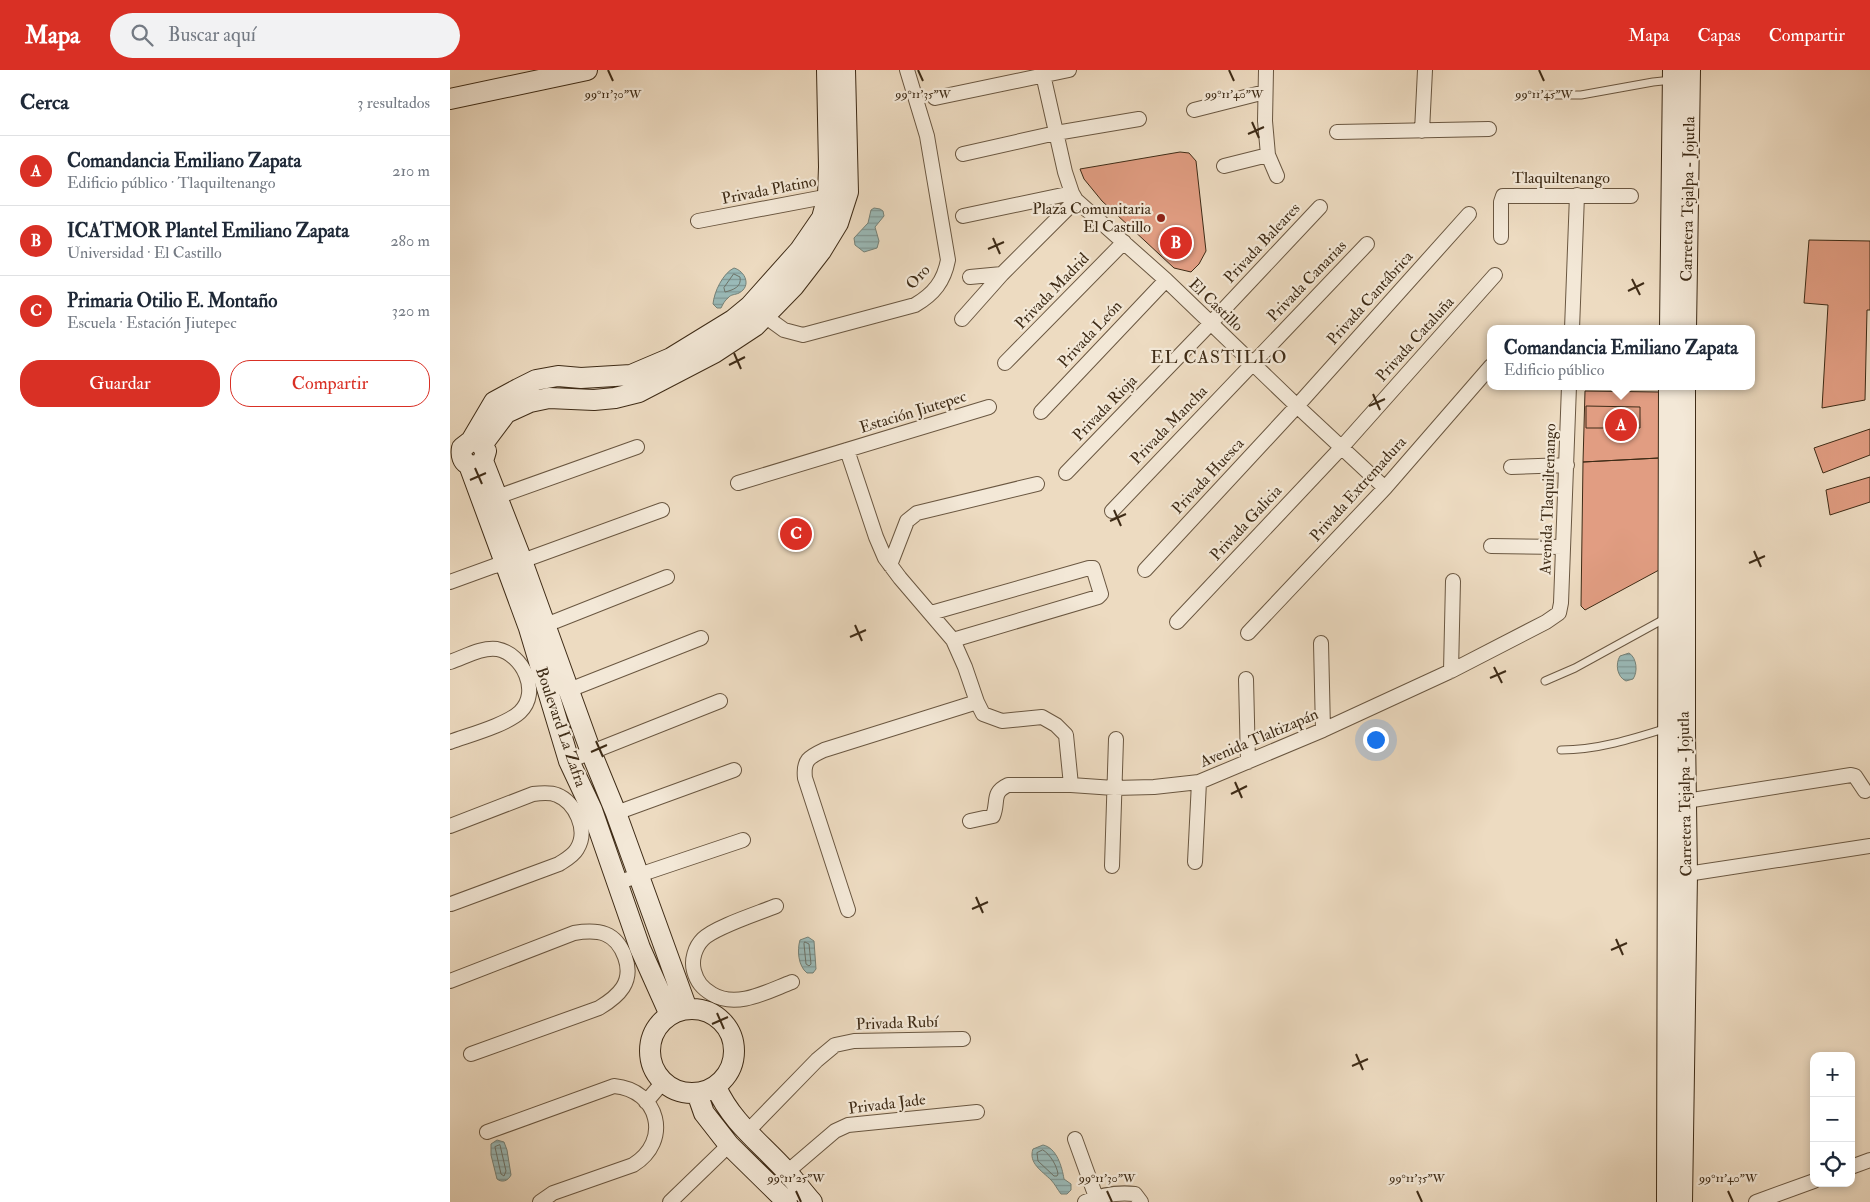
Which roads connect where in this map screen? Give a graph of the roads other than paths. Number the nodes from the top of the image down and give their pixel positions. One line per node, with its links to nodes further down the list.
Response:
1 (587, 70): 14 (street)
2 (827, 70): 27 (street)
3 (845, 70): 25 (street)
4 (907, 70): 41 (street, Oro)
5 (1069, 70): 9 (street)
6 (1266, 70): 11 (street)
7 (1425, 70): 18 (street)
8 (1690, 70): 46 (street, Carretera Tejalpa - Jojutla)
9 (1042, 72): 13 (street); 20 (street)
10 (1672, 75): 12 (lane); 45 (street, Carretera Tejalpa - Jojutla)
11 (1265, 92): 15 (street); 22 (street)
12 (1537, 95)
13 (934, 98)
14 (450, 99)
15 (1194, 110)
16 (1139, 119): 20 (street)
17 (1489, 129): 18 (street)
18 (1422, 131): 19 (street)
19 (1337, 132)
20 (1056, 133): 21 (street); 28 (street)
21 (964, 154)
22 (1268, 155): 23 (street); 24 (street)
23 (1224, 166)
24 (1277, 176)
25 (848, 192): 27 (street, Privada Platino); 41 (street)
26 (1577, 195): 29 (street, Tlaquiltenango); 34 (street, Tlaquiltenango); 44 (street)
27 (828, 196): 33 (street, Privada Platino); 41 (street)
28 (1074, 196): 32 (street); 35 (street, El Castillo); 37 (street)
29 (1631, 196)
30 (1320, 207): 43 (street, Privada Baleares)
31 (1470, 214): 53 (street, Privada Cantábrica)
32 (963, 216)
33 (698, 221)
34 (1501, 237)
35 (1124, 242): 40 (street, El Castillo); 47 (street, Privada Madrid)
36 (1367, 244): 48 (street, Privada Canarias)
37 (1002, 274): 39 (street); 42 (street)
38 (1494, 275): 57 (street, Privada Cataluña)
39 (970, 277)
40 (1166, 280): 43 (street, El Castillo); 55 (street, Privada León)
41 (758, 311): 59 (street)
42 (962, 319)
43 (1210, 324): 48 (street, El Castillo); 62 (street, Privada Rioja)
44 (1572, 325)
45 (1670, 325)
46 (1686, 325)
47 (1005, 363)
48 (1252, 364): 53 (street, El Castillo); 68 (street, Privada Mancha)
49 (1487, 371): 65 (street, Privada Extremadura)
50 (1569, 390): 60 (street, Avenida Tlaquiltenango)
51 (1669, 390): 79 (street, Carretera Tejalpa - Jojutla)
52 (1685, 390): 107 (street, Carretera Tejalpa - Jojutla)
53 (1297, 406): 57 (street, El Castillo); 73 (street, Privada Huesca)
54 (988, 408): 58 (street, Estación Jiutepec)
55 (1041, 412)
56 (637, 447): 66 (street)
57 (1341, 448): 65 (street, El Castillo); 80 (street, Privada Galicia)
58 (847, 450): 63 (street, Estación Jiutepec); 72 (street, Estación Jiutepec)
59 (466, 457): 66 (street, Boulevard La Zafra); 71 (street, Boulevard La Zafra)
60 (1567, 465): 61 (street); 70 (street, Avenida Tlaquiltenango)
61 (1511, 467)
62 (1066, 473)
63 (738, 483)
64 (1037, 484): 72 (street)
65 (1385, 488): 82 (street, Privada Extremadura)
66 (497, 497): 71 (street, Boulevard La Zafra)
67 (662, 510): 71 (street)
68 (1112, 511)
69 (1491, 546): 70 (street)
70 (1563, 547): 78 (street, Avenida Tlaquiltenango)
71 (514, 563): 76 (street); 81 (street, Boulevard La Zafra)
72 (890, 565): 77 (street, Estación Jiutepec)
73 (1145, 570)
74 (667, 577): 81 (street)
75 (1453, 581): 87 (street)
76 (450, 582)
77 (931, 613): 84 (street, Estación Jiutepec); 84 (street)
78 (1559, 613): 87 (street, Avenida Tlaltizapán)
79 (1668, 616): 90 (lane); 94 (street, Carretera Tejalpa - Jojutla)
80 (1177, 622)
81 (536, 626): 88 (street, Boulevard La Zafra); 91 (street, Boulevard La Zafra)
82 (1248, 633)
83 (701, 638): 91 (street)
84 (953, 640): 93 (street, Estación Jiutepec)
85 (1321, 643): 95 (street)
86 (450, 662): 88 (street)
87 (1451, 670): 95 (street, Avenida Tlaltizapán)
88 (534, 674): 97 (street); 100 (street, Boulevard La Zafra)
89 (1246, 679): 101 (street)
90 (1545, 680)
91 (569, 690): 99 (street, Boulevard La Zafra)
92 (720, 701): 99 (street)
93 (977, 702): 104 (street, Estación Jiutepec); 121 (street)
94 (1667, 728): 98 (lane); 147 (street, Carretera Tejalpa - Jojutla)
95 (1324, 730): 101 (street, Avenida Tlaltizapán)
96 (1116, 739): 105 (street)
97 (450, 742)
98 (1561, 750)
99 (591, 752): 100 (street); 108 (street, Boulevard La Zafra)
100 (569, 761): 109 (street, Boulevard La Zafra)
101 (1248, 762): 103 (street, Avenida Tlaltizapán)
102 (734, 770): 108 (street)
103 (1199, 782): 105 (street, Avenida Tlaltizapán); 114 (street)
104 (1071, 785): 105 (street, Avenida Tlaltizapán); 110 (street, Avenida Tlaltizapán)
105 (1114, 788): 115 (street)
106 (1865, 791): 107 (street)
107 (1686, 800): 116 (street, Carretera Tejalpa - Jojutla)
108 (616, 813): 117 (street, Boulevard La Zafra)
109 (585, 814): 111 (street); 118 (street, Boulevard La Zafra); 119 (street)
110 (970, 821)
111 (450, 826)
112 (743, 840): 117 (street)
113 (1870, 846): 116 (street)
114 (1195, 862)
115 (1112, 866)
116 (1686, 874): 148 (street, Carretera Tejalpa - Jojutla)
117 (639, 875): 118 (street); 123 (street, Boulevard La Zafra)
118 (618, 883): 122 (street, Boulevard La Zafra)
119 (451, 904)
120 (776, 906): 123 (street)
121 (848, 910)
122 (632, 952): 124 (street); 126 (street, Boulevard La Zafra); 128 (street)
123 (685, 977): 125 (street); 126 (street, Boulevard La Zafra)
124 (450, 981)
125 (792, 982)
126 (679, 1012): 129 (street); 130 (street)
127 (963, 1039): 134 (street, Privada Rubí)
128 (470, 1054)
129 (663, 1082): 130 (street); 131 (street)
130 (707, 1090): 134 (street); 136 (street)
131 (646, 1102): 133 (street); 143 (street)
132 (977, 1112): 139 (street, Privada Jade)
133 (486, 1132)
134 (747, 1132): 139 (street)
135 (1075, 1139): 142 (street)
136 (729, 1146): 141 (street); 144 (street)
137 (1870, 1160): 138 (street)
138 (1855, 1166)
139 (787, 1172): 145 (street)
140 (1810, 1182): 149 (street)
141 (780, 1200)
142 (1090, 1200): 146 (street)
143 (540, 1202)
144 (670, 1202)
145 (812, 1202)
146 (1141, 1202)
147 (1667, 1202)
148 (1682, 1202)
149 (1756, 1202)

